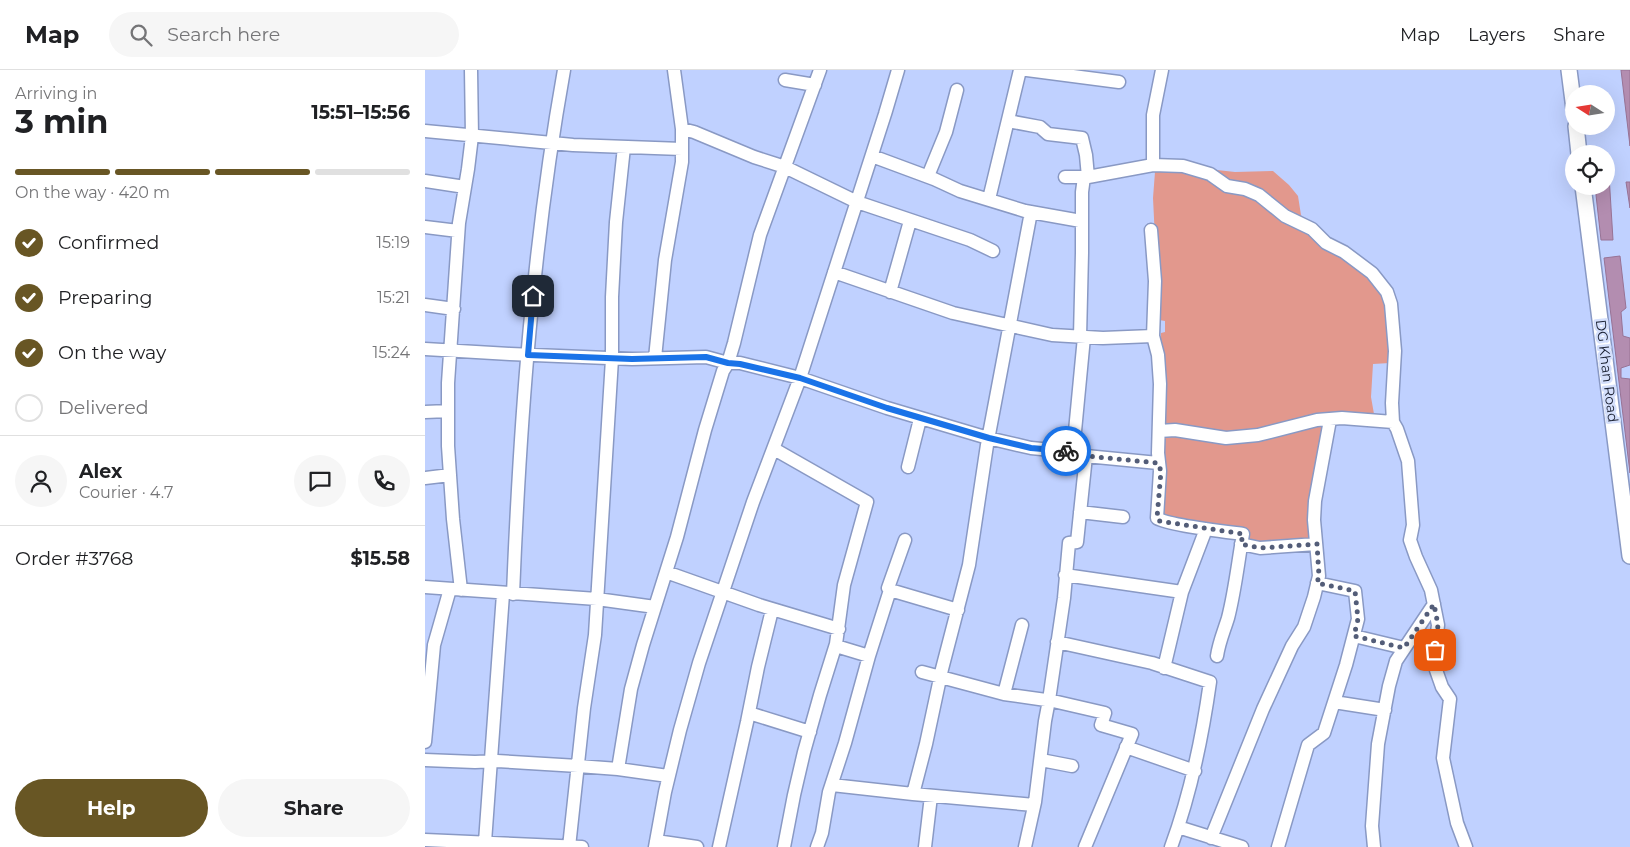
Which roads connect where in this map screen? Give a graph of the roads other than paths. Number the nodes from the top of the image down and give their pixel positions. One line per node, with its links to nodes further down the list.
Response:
1 (471, 70): 18 (street)
2 (564, 70): 19 (street)
3 (674, 70): 16 (street)
4 (820, 70): 12 (street)
5 (898, 70): 22 (street)
6 (1020, 70): 15 (street)
7 (1027, 70): 11 (street)
8 (1162, 70): 23 (street)
9 (1569, 70): 13 (main road)
10 (785, 80): 12 (street)
11 (1119, 82)
12 (815, 85): 24 (street)
13 (1571, 85)
14 (957, 90): 25 (street)
15 (1008, 121): 27 (street); 31 (street)
16 (682, 129): 21 (street); 24 (street)
17 (425, 131): 18 (street)
18 (472, 136): 19 (street); 29 (street)
19 (551, 143): 20 (street); 49 (street)
20 (624, 147): 21 (street); 51 (street)
21 (682, 149): 50 (street)
22 (872, 156): 25 (street); 32 (street)
23 (1153, 165): 27 (street); 58 (street)
24 (785, 167): 32 (street); 52 (street)
25 (928, 176): 31 (street)
26 (1065, 177): 27 (street)
27 (1086, 177): 35 (street)
28 (425, 181): 29 (street)
29 (465, 187): 38 (street)
30 (1584, 195): 74 (main road, DG Khan Road)
31 (989, 200): 33 (street)
32 (857, 202): 34 (street); 40 (street)
33 (1031, 212): 35 (street); 44 (street)
34 (910, 221): 39 (street); 41 (street)
35 (1081, 221): 46 (street)
36 (425, 227): 38 (street)
37 (1151, 230): 45 (street)
38 (458, 231): 43 (street)
39 (993, 250)
40 (834, 272): 41 (street); 53 (street)
41 (890, 292): 44 (street)
42 (425, 304): 43 (street)
43 (453, 310): 48 (street)
44 (1009, 326): 46 (street); 60 (street)
45 (1153, 336): 46 (street); 59 (street)
46 (1082, 337): 62 (street)
47 (425, 349): 48 (street)
48 (451, 350): 49 (street); 54 (street)
49 (528, 355): 51 (street); 83 (street)
50 (655, 358): 51 (street); 52 (street)
51 (612, 359): 84 (street)
52 (728, 363): 53 (street); 75 (street)
53 (800, 378): 56 (street); 61 (street)
54 (448, 411): 55 (street); 66 (street)
55 (425, 412)
56 (921, 418): 60 (street); 65 (street)
57 (1330, 420): 58 (street); 59 (street); 73 (street)
58 (1393, 422): 85 (street)
59 (1159, 430): 64 (street)
60 (989, 438): 62 (street); 88 (street)
61 (774, 449): 81 (street); 90 (street)
62 (1073, 452): 63 (street)
63 (1086, 456): 64 (street); 68 (street)
64 (1158, 463): 70 (street)
65 (908, 467)
66 (450, 474): 67 (street); 79 (street)
67 (425, 478)
68 (1081, 512): 69 (street); 76 (street)
69 (1123, 517)
70 (1206, 529): 72 (street); 82 (street)
71 (905, 540): 80 (street)
72 (1241, 544): 73 (street); 96 (street)
73 (1317, 544): 77 (street)
74 (1630, 556)
75 (666, 572): 81 (street); 86 (street)
76 (1065, 575): 82 (street); 92 (street)
77 (1317, 583): 91 (street); 122 (street)
78 (425, 587): 79 (street)
79 (456, 590): 83 (street); 100 (street)
80 (891, 590): 88 (street); 95 (street)
81 (723, 592): 87 (street); 116 (street)
82 (1182, 592): 97 (street)
83 (508, 594): 84 (street); 111 (street)
84 (597, 599): 86 (street); 112 (street)
85 (1434, 604): 94 (street); 138 (street)
86 (655, 607): 114 (street)
87 (772, 610): 90 (street); 105 (street)
88 (958, 610): 99 (street)
89 (1022, 625): 101 (street)
90 (839, 629): 93 (street)
91 (1354, 636): 94 (street); 103 (street)
92 (1057, 642): 97 (street); 102 (street)
93 (836, 646): 95 (street); 106 (street)
94 (1404, 648): 104 (street)
95 (869, 656): 117 (street)
96 (1217, 656)
97 (1165, 668): 115 (street)
98 (922, 672): 99 (street)
99 (941, 677): 101 (street); 118 (street)
100 (427, 694): 107 (street)
101 (1004, 694): 102 (street)
102 (1049, 700): 108 (street); 110 (street)
103 (1334, 702): 104 (street); 136 (street)
104 (1385, 710): 137 (street)
105 (749, 713): 106 (street); 128 (street)
106 (810, 732): 129 (street)
107 (425, 742)
108 (1126, 747): 115 (street); 133 (street)
109 (425, 760): 111 (street)
110 (1041, 760): 113 (street); 120 (street)
111 (491, 762): 112 (street); 124 (street)
112 (578, 766): 114 (street); 126 (street)
113 (1071, 766)
114 (618, 769): 116 (street)
115 (1195, 771): 121 (street)
116 (669, 776): 125 (street)
117 (832, 785): 118 (street); 130 (street)
118 (913, 794): 119 (street)
119 (931, 796): 120 (street); 131 (street)
120 (1034, 805): 132 (street)
121 (1179, 827): 122 (street); 134 (street)
122 (1211, 838): 135 (street)
123 (425, 840): 124 (street)
124 (487, 844): 126 (street)
125 (656, 844): 127 (street)
126 (573, 847)
127 (697, 847)
128 (719, 847)
129 (784, 847)
130 (817, 847)
131 (925, 847)
132 (1025, 847)
133 (1085, 847)
134 (1171, 847)
135 (1243, 847)
136 (1278, 847)
137 (1374, 847)
138 (1466, 847)

